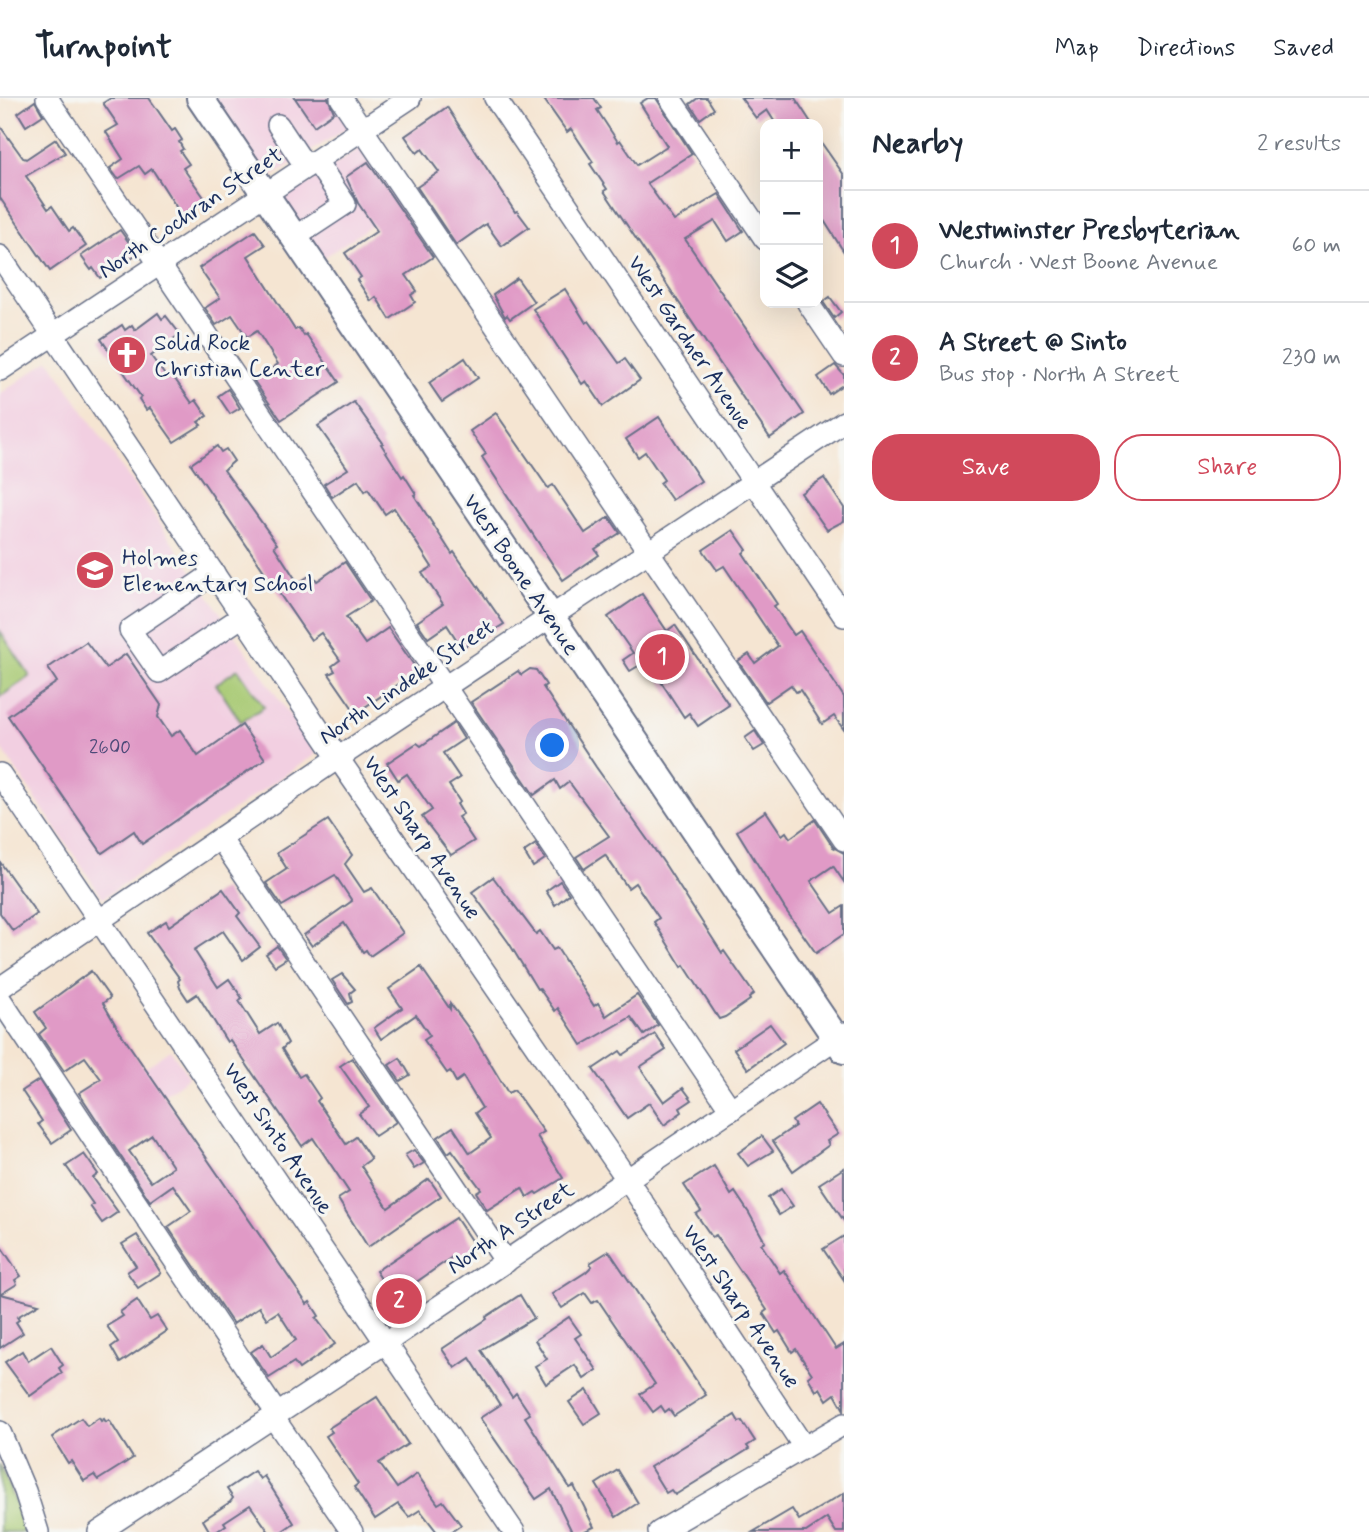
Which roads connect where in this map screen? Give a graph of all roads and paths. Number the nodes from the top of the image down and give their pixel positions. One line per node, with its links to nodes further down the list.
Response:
1 (47, 98): 14 (street)
2 (200, 98): 10 (main road, West Boone Avenue)
3 (341, 98): 8 (street)
4 (410, 98): 8 (street, North Cochran Street)
5 (495, 98): 20 (street, West Gardner Avenue)
6 (670, 98): 11 (street)
7 (278, 125): 9 (street)
8 (362, 130): 9 (street, North Cochran Street); 21 (street)
9 (311, 164): 10 (street, North Cochran Street); 12 (street)
10 (266, 194): 12 (main road, West Boone Avenue); 14 (street, North Cochran Street)
11 (760, 232)
12 (295, 237): 25 (main road, West Boone Avenue)
13 (0, 256): 16 (street, West Sharp Avenue)
14 (161, 264): 16 (street, North Cochran Street); 26 (street)
15 (811, 308): 17 (street)
16 (54, 334): 18 (street, North Cochran Street); 22 (street, West Sharp Avenue)
17 (844, 356)
18 (0, 370)
19 (844, 422): 20 (street, North Lindeke Street)
20 (754, 483): 21 (street, North Lindeke Street); 24 (street, West Gardner Avenue)
21 (648, 552): 25 (street, North Lindeke Street); 30 (street)
22 (214, 573): 23 (street, West Sharp Avenue); 23 (street)
23 (243, 616): 27 (street, West Sharp Avenue)
24 (844, 616)
25 (551, 617): 26 (street, North Lindeke Street); 34 (main road, West Boone Avenue)
26 (444, 688): 27 (street, North Lindeke Street); 35 (street)
27 (338, 758): 29 (street, North Lindeke Street); 36 (street, West Sharp Avenue)
28 (0, 774): 31 (street, West Sinto Avenue)
29 (220, 838): 31 (street, North Lindeke Street); 37 (street)
30 (844, 839)
31 (100, 921): 32 (street, North Lindeke Street); 38 (street, West Sinto Avenue)
32 (0, 988)
33 (0, 999): 39 (street)
34 (842, 1040): 35 (street, North A Street)
35 (731, 1110): 36 (street, North A Street)
36 (626, 1180): 37 (street, North A Street); 42 (street, West Sharp Avenue)
37 (506, 1262): 38 (street, North A Street)
38 (385, 1343): 39 (street, North A Street); 46 (street, West Sinto Avenue)
39 (275, 1416): 44 (street, North A Street); 45 (street)
40 (844, 1424): 42 (street)
41 (0, 1432): 43 (street)
42 (804, 1447): 47 (street)
43 (38, 1532)
44 (99, 1532)
45 (352, 1532)
46 (514, 1532)
47 (659, 1532)

